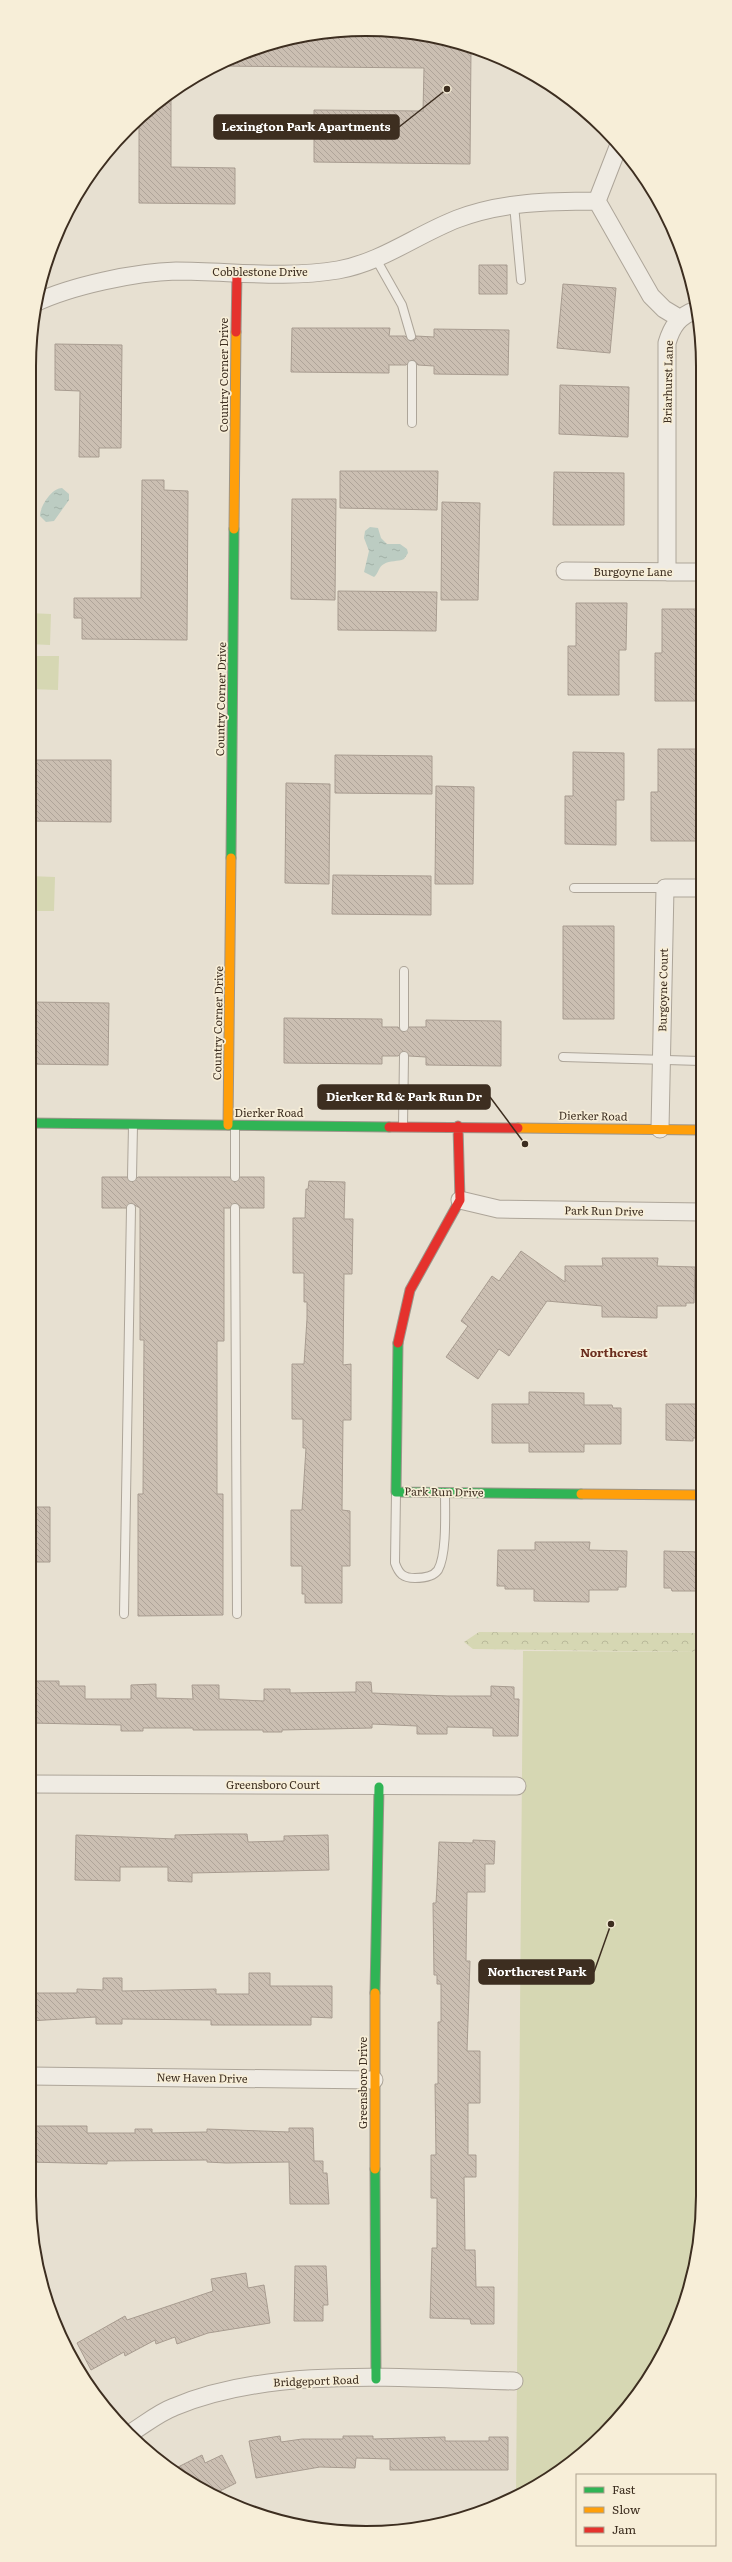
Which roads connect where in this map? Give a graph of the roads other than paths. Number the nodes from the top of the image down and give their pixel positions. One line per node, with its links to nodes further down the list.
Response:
1 (616, 151): 2 (street)
2 (596, 201): 3 (street, Cobblestone Drive); 9 (street)
3 (514, 205): 4 (street, Cobblestone Drive); 6 (lane)
4 (376, 259): 5 (street, Cobblestone Drive); 10 (lane)
5 (237, 273): 7 (street, Cobblestone Drive); 27 (street, Country Corner Drive)
6 (521, 280)
7 (42, 300)
8 (691, 312): 9 (street)
9 (679, 318): 14 (street, Briarhurst Lane)
10 (411, 336)
11 (412, 365): 12 (lane)
12 (412, 423)
13 (565, 571): 14 (street, Burgoyne Lane)
14 (667, 572): 15 (street, Burgoyne Lane)
15 (696, 572)
16 (574, 888): 17 (lane)
17 (664, 888): 18 (street); 23 (street, Burgoyne Court)
18 (696, 888)
19 (404, 971): 20 (lane)
20 (404, 1027)
21 (404, 1056): 28 (lane)
22 (563, 1057): 23 (lane)
23 (662, 1060): 24 (lane); 30 (street, Burgoyne Court)
24 (696, 1060)
25 (36, 1123): 26 (street, Dierker Road)
26 (133, 1124): 27 (street, Dierker Road); 32 (lane)
27 (232, 1125): 28 (street, Dierker Road); 33 (lane)
28 (403, 1126): 29 (street, Dierker Road)
29 (458, 1126): 30 (street, Dierker Road); 34 (street)
30 (660, 1129): 31 (street, Dierker Road)
31 (696, 1130)
32 (132, 1177)
33 (235, 1177)
34 (460, 1200): 37 (street, Park Run Drive); 38 (street, Park Run Drive)
35 (131, 1208): 41 (lane)
36 (235, 1208): 42 (lane)
37 (696, 1212)
38 (396, 1492): 39 (street, Park Run Drive); 39 (lane)
39 (445, 1492): 40 (street, Park Run Drive)
40 (696, 1495)
41 (124, 1614)
42 (237, 1614)
43 (36, 1784): 45 (street, Greensboro Court)
44 (517, 1786): 45 (street, Greensboro Court)
45 (379, 1787): 47 (street, Greensboro Drive)
46 (36, 2076): 47 (street, New Haven Drive)
47 (374, 2080): 48 (street, Greensboro Drive)
48 (376, 2379): 49 (street, Bridgeport Road); 50 (street, Bridgeport Road)
49 (514, 2381)
50 (135, 2431)

